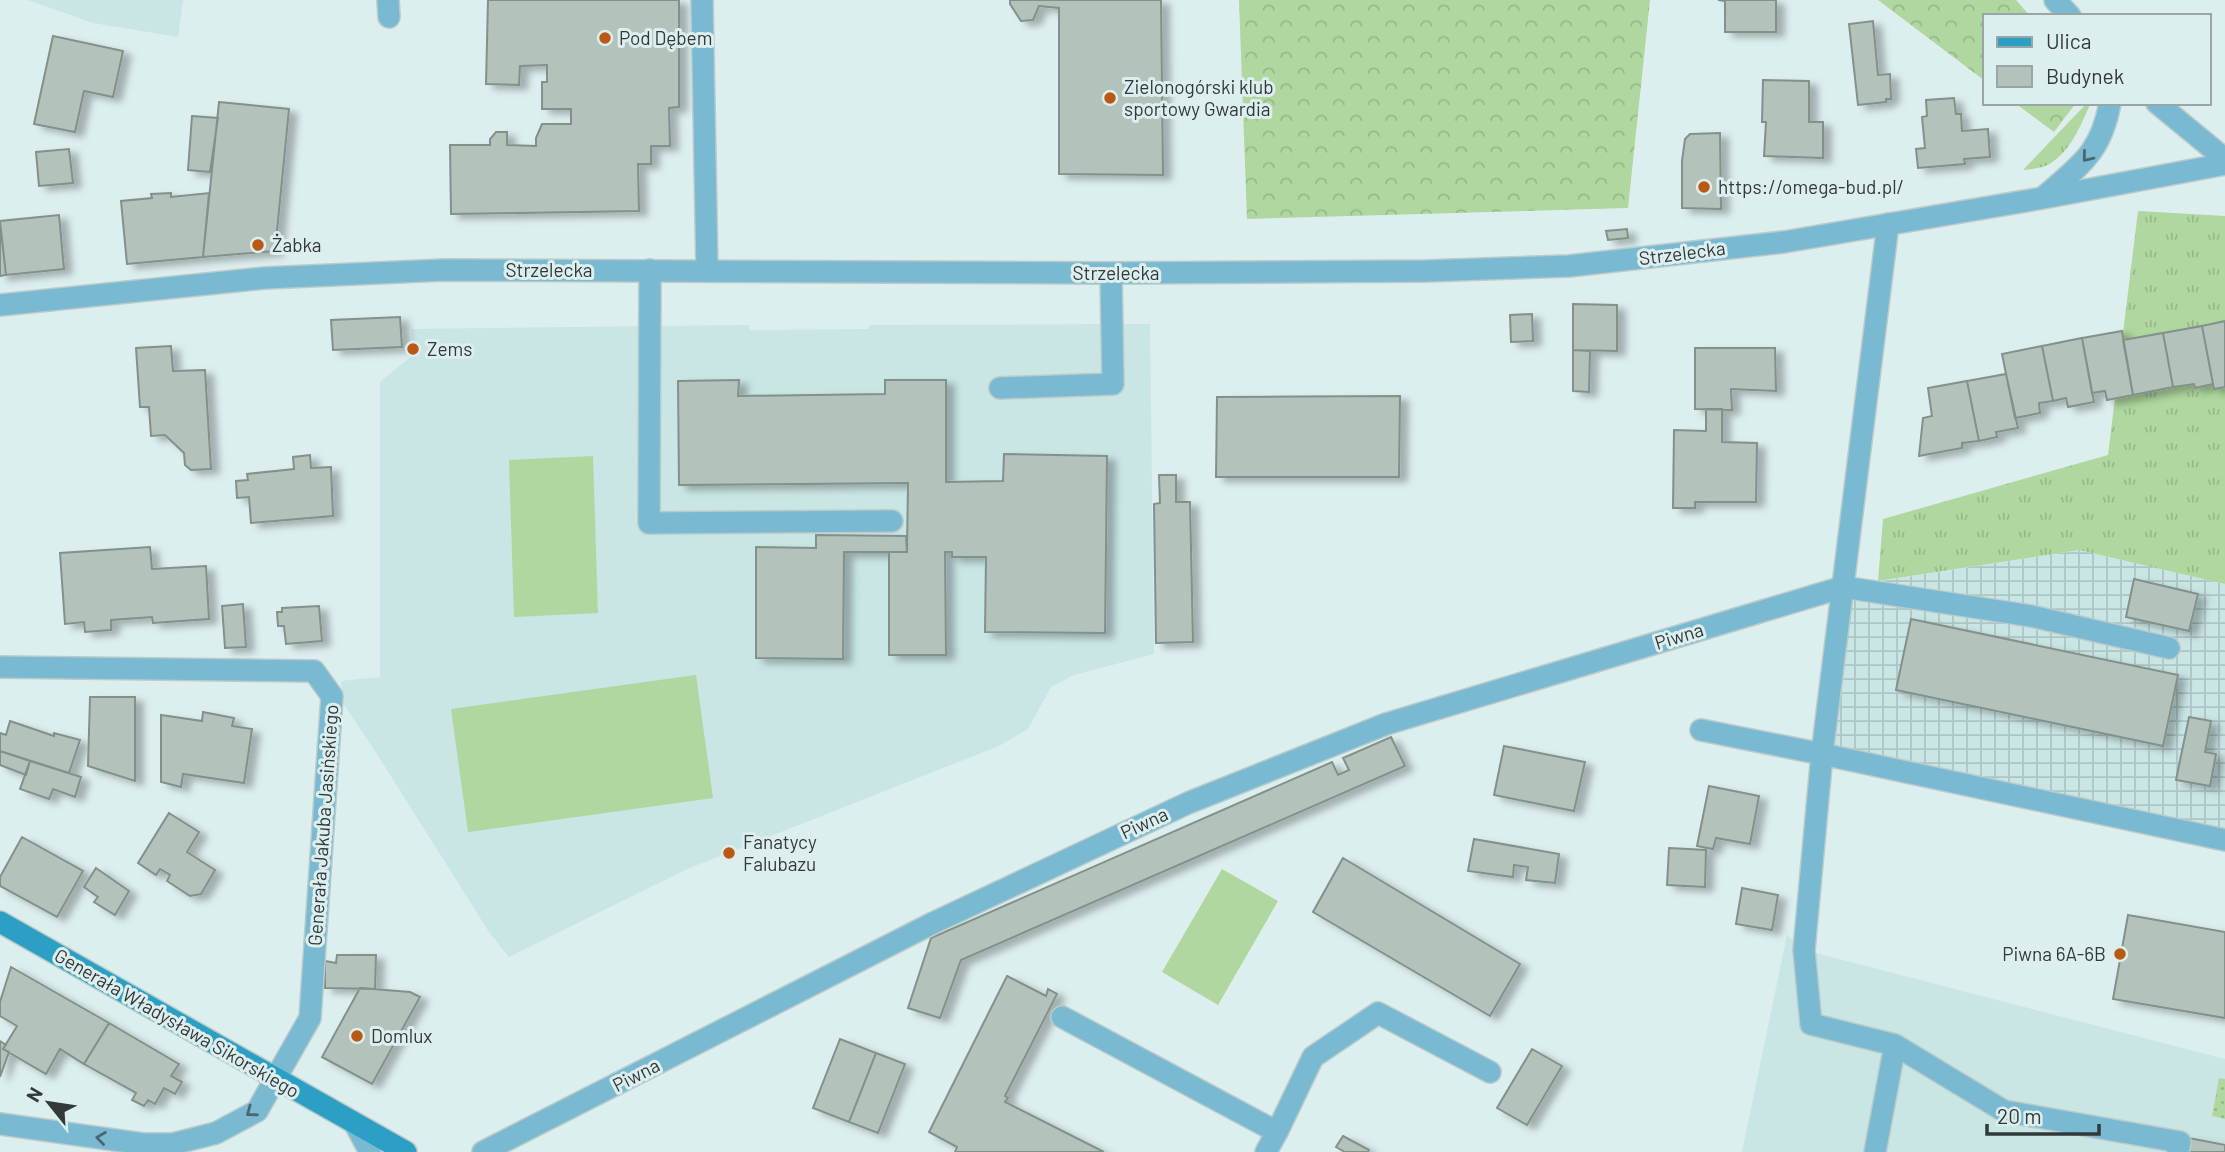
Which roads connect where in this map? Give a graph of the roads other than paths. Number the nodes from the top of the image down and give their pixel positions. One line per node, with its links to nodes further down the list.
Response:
1 (702, 0): 10 (street)
2 (2055, 0): 3 (street)
3 (2068, 14)
4 (2110, 105): 7 (street, one-way to 7)
5 (2159, 105): 6 (street)
6 (2225, 161): 7 (street, Strzelecka)
7 (2043, 198): 8 (street, Strzelecka)
8 (1888, 224): 11 (street, Strzelecka); 15 (street)
9 (650, 270): 10 (street, Strzelecka); 12 (street, Strzelecka); 14 (street)
10 (707, 271): 11 (street, Strzelecka)
11 (1111, 273): 13 (street)
12 (0, 305)
13 (1000, 388)
14 (892, 521)
15 (1843, 587): 16 (street); 19 (street); 31 (street, Piwna)
16 (2169, 648)
17 (0, 667): 25 (street, Generała Jakuba Jasińskiego)
18 (1701, 730): 19 (street)
19 (1822, 754): 20 (street); 23 (street)
20 (2225, 840)
21 (0, 922): 25 (main road, Generała Władysława Sikorskiego)
22 (1062, 1017): 28 (street)
23 (1895, 1045): 33 (street); 34 (street)
24 (1490, 1072): 28 (street)
25 (275, 1079): 26 (street, Generała Jakuba Jasińskiego, one-way to 26); 27 (main road, Generała Władysława Sikorskiego)
26 (0, 1124)
27 (355, 1124): 29 (street); 30 (main road, Generała Władysława Sikorskiego)
28 (1277, 1132): 32 (street)
29 (370, 1152)
30 (406, 1152)
31 (483, 1152)
32 (1266, 1152)
33 (1875, 1152)
34 (2178, 1152)

